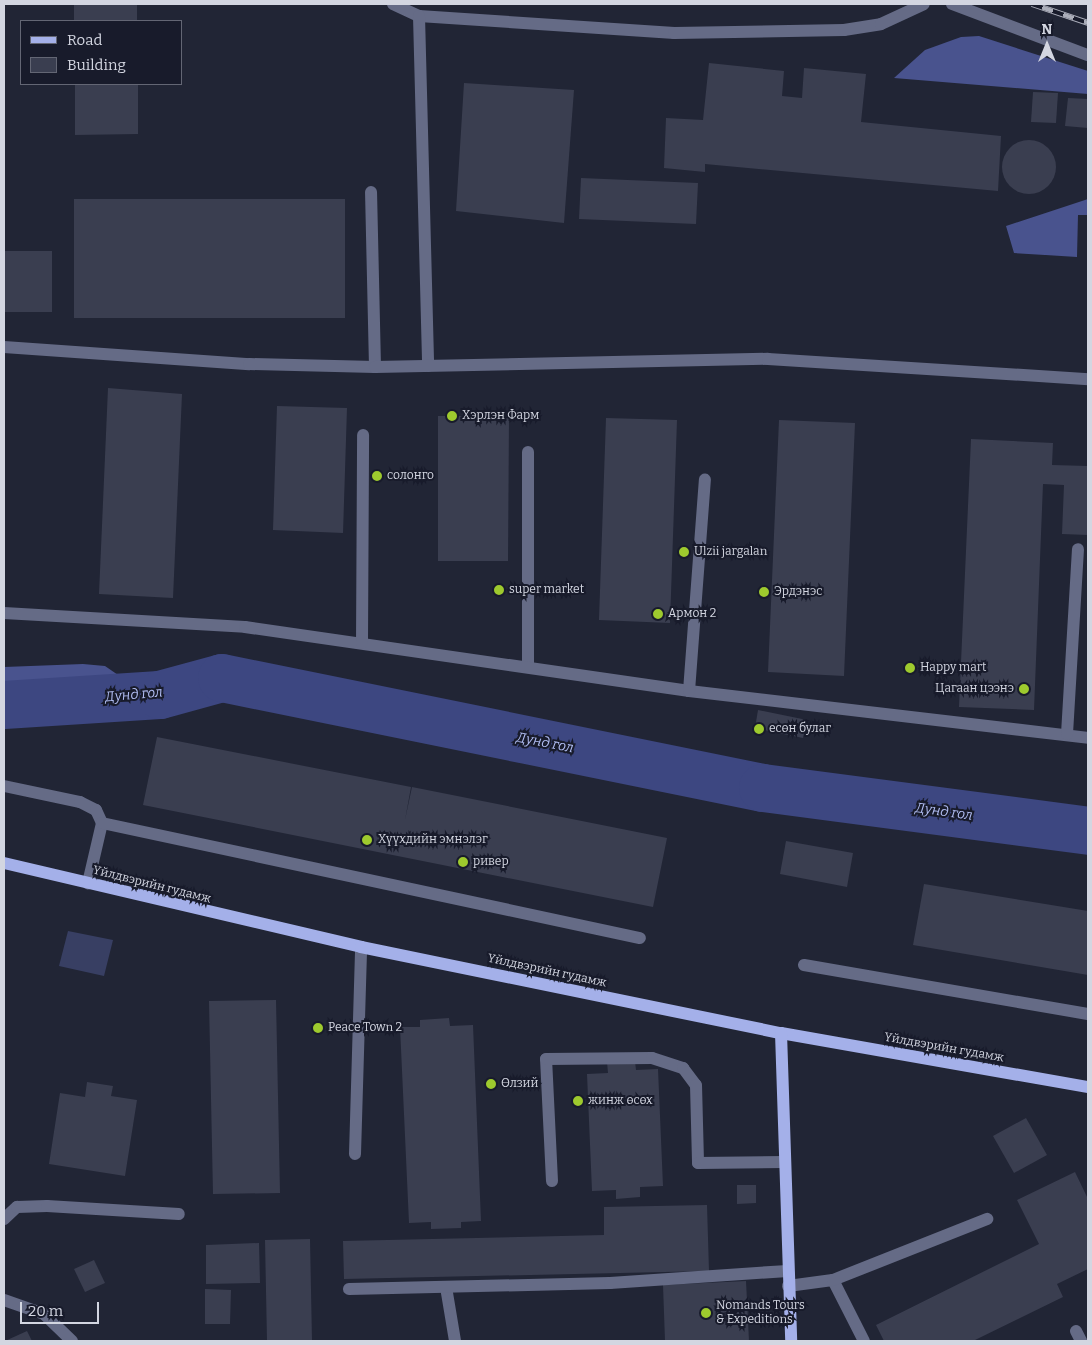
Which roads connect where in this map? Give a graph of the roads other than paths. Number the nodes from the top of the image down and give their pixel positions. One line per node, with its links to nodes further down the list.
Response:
1 (393, 4): 4 (street)
2 (924, 4): 4 (street)
3 (952, 4): 5 (street)
4 (419, 16): 8 (street)
5 (1088, 55)
6 (371, 192): 9 (street)
7 (4, 347): 9 (street)
8 (428, 366): 9 (street); 10 (street)
9 (375, 367)
10 (1088, 379)
11 (363, 435): 16 (street)
12 (528, 452): 17 (street)
13 (706, 480): 18 (street)
14 (1078, 549): 19 (street)
15 (4, 613): 16 (street)
16 (362, 643): 17 (street)
17 (528, 667): 18 (street)
18 (689, 691): 19 (street)
19 (1067, 734): 20 (street)
20 (1088, 738)
21 (4, 786): 22 (street)
22 (102, 823): 24 (street); 25 (street)
23 (4, 863): 24 (main road, Yйлдвэрийн гудамж)
24 (88, 883): 26 (main road, Yйлдвэрийн гудамж)
25 (640, 938)
26 (361, 947): 29 (main road, Yйлдвэрийн гудамж); 31 (street)
27 (804, 966): 28 (street)
28 (1088, 1014)
29 (781, 1033): 30 (main road, Yйлдвэрийн гудамж); 32 (main road)
30 (1088, 1087)
31 (355, 1154)
32 (784, 1162): 33 (street); 37 (main road)
33 (552, 1181)
34 (179, 1214): 35 (street)
35 (4, 1219)
36 (986, 1219): 38 (street)
37 (788, 1271): 39 (main road); 40 (street)
38 (833, 1280): 39 (street); 46 (street)
39 (788, 1286): 45 (main road)
40 (446, 1287): 41 (street); 44 (street)
41 (349, 1289)
42 (4, 1300): 43 (street)
43 (72, 1341)
44 (455, 1341)
45 (791, 1341)
46 (864, 1341)

